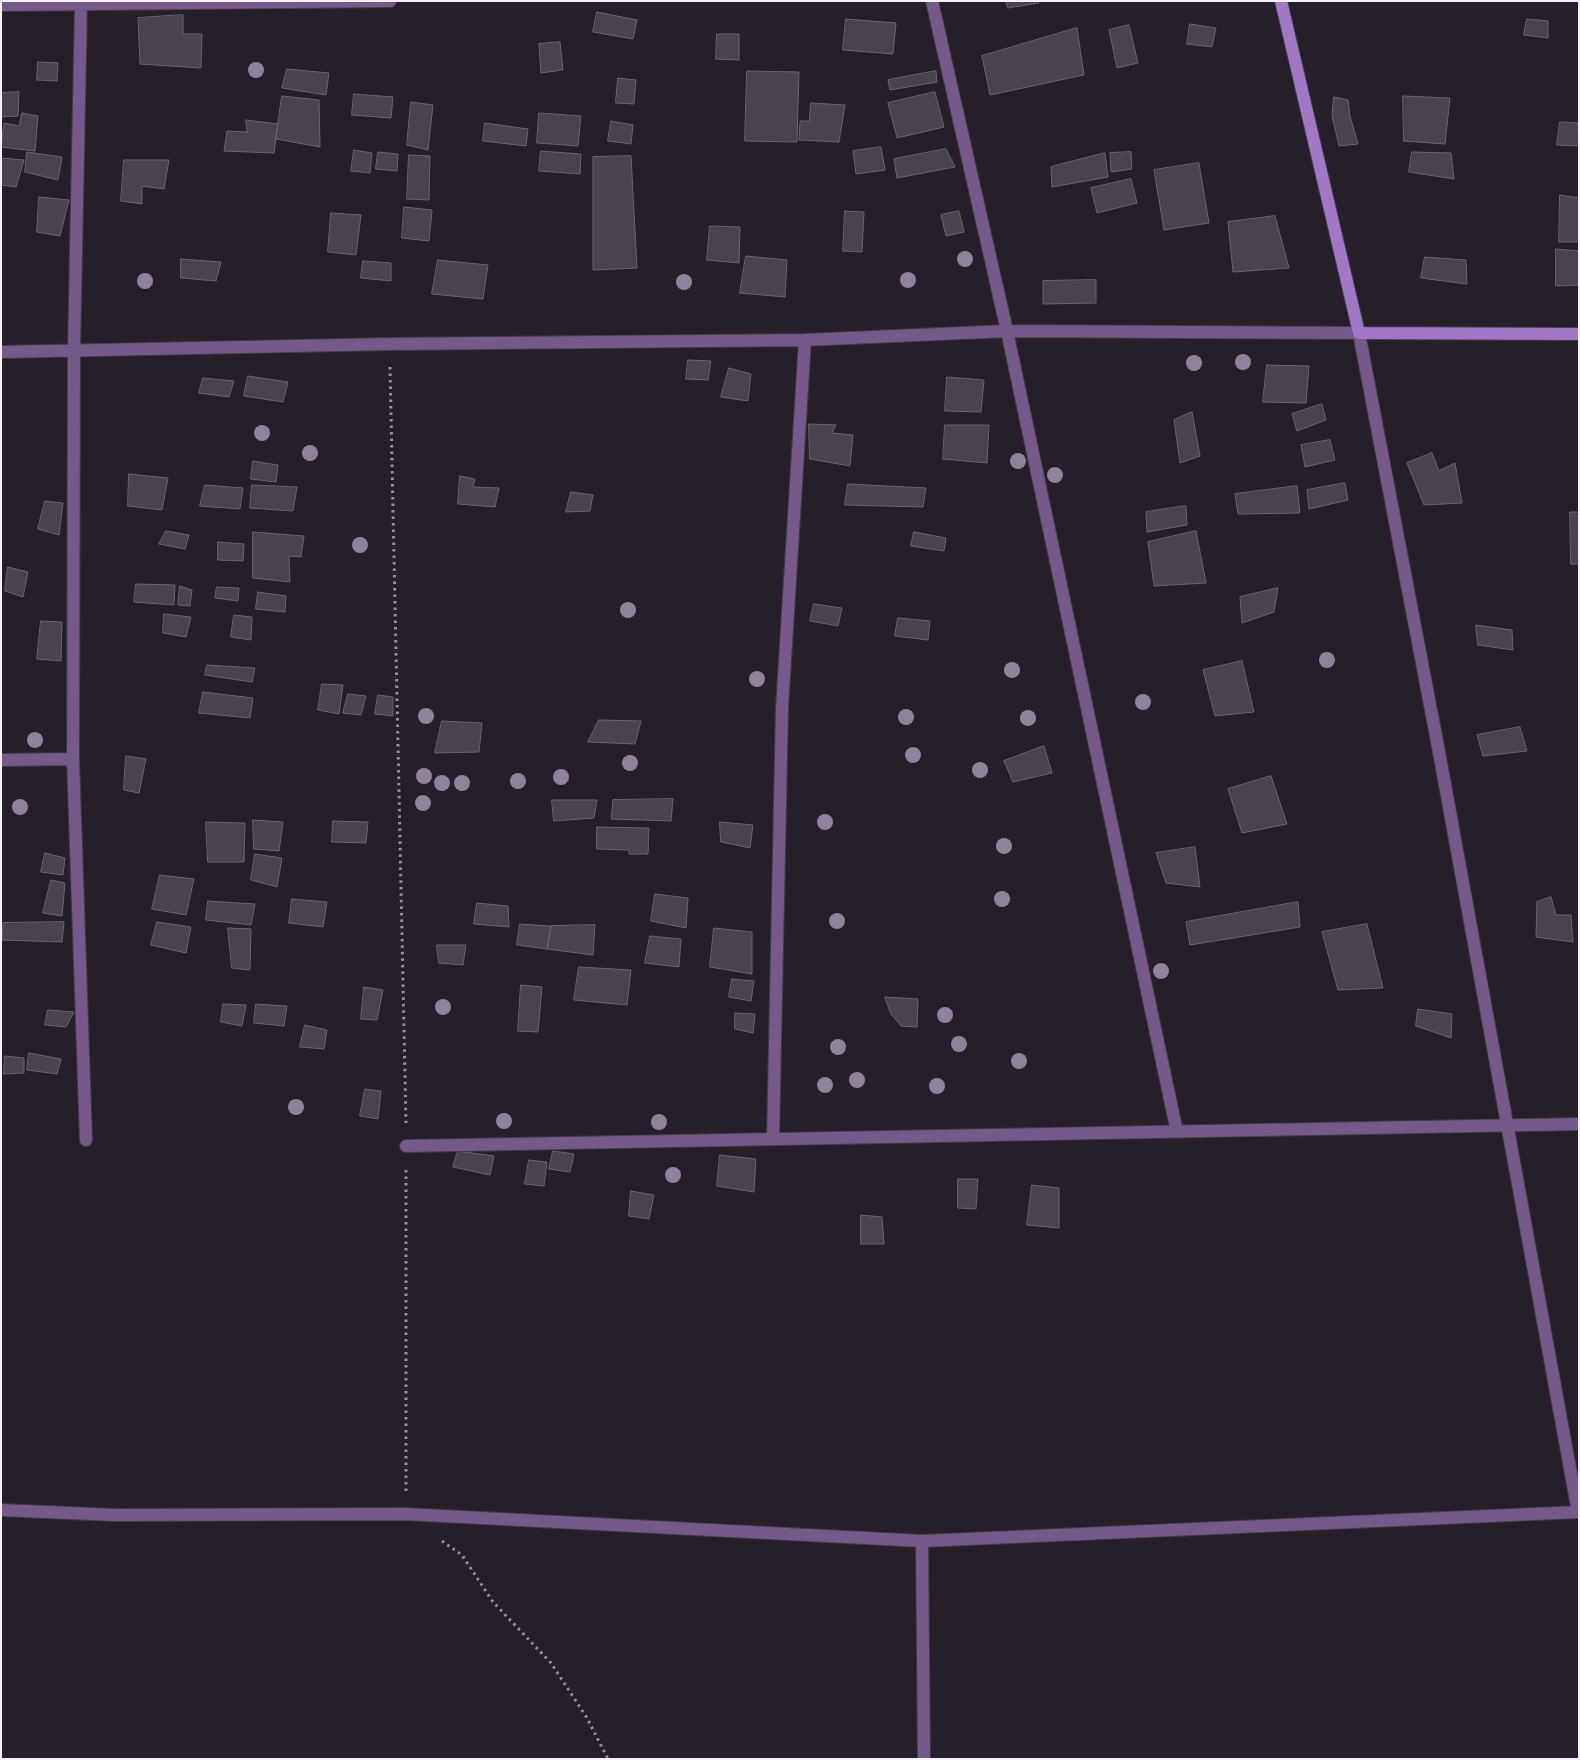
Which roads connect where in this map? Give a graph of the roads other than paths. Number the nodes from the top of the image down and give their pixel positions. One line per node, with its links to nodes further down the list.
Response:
1 (390, 1): 5 (street)
2 (932, 1): 6 (street)
3 (1281, 1): 7 (street)
4 (1, 5): 5 (street)
5 (81, 5): 10 (street)
6 (1007, 331): 7 (street); 9 (street); 16 (street)
7 (1359, 333): 8 (street); 15 (street)
8 (1579, 334)
9 (804, 340): 10 (street); 17 (street)
10 (74, 350): 11 (street); 12 (street)
11 (1, 352)
12 (73, 759): 13 (street); 18 (street)
13 (1, 760)
14 (1579, 1124): 15 (street)
15 (1508, 1126): 16 (street); 21 (street)
16 (1177, 1132): 17 (street)
17 (773, 1139): 19 (street)
18 (86, 1140)
19 (406, 1146)
20 (1, 1510): 22 (street)
21 (1578, 1512): 22 (street)
22 (922, 1541): 23 (street)
23 (924, 1759)

